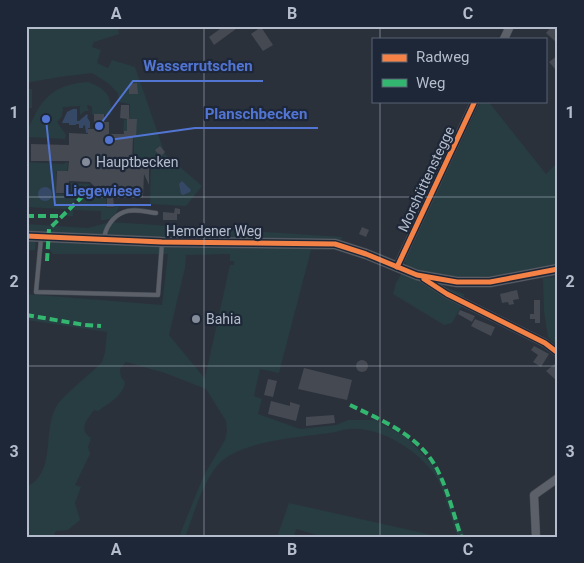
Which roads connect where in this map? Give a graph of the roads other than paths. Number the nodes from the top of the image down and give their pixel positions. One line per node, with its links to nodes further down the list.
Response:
1 (510, 26): 2 (street)
2 (504, 38)
3 (475, 102): 9 (street, Morshüttenstegge)
4 (156, 213): 7 (lane)
5 (26, 236): 6 (street, Hemdener Weg)
6 (41, 236): 7 (street, Hemdener Weg); 8 (lane)
7 (104, 239): 8 (street, Hemdener Weg)
8 (162, 242): 9 (street, Hemdener Weg)
9 (397, 267): 11 (street, Hemdener Weg)
10 (558, 268): 11 (street, Hemdener Weg)
11 (417, 275): 12 (street)
12 (558, 353)
13 (558, 478): 14 (street)
14 (536, 537)

